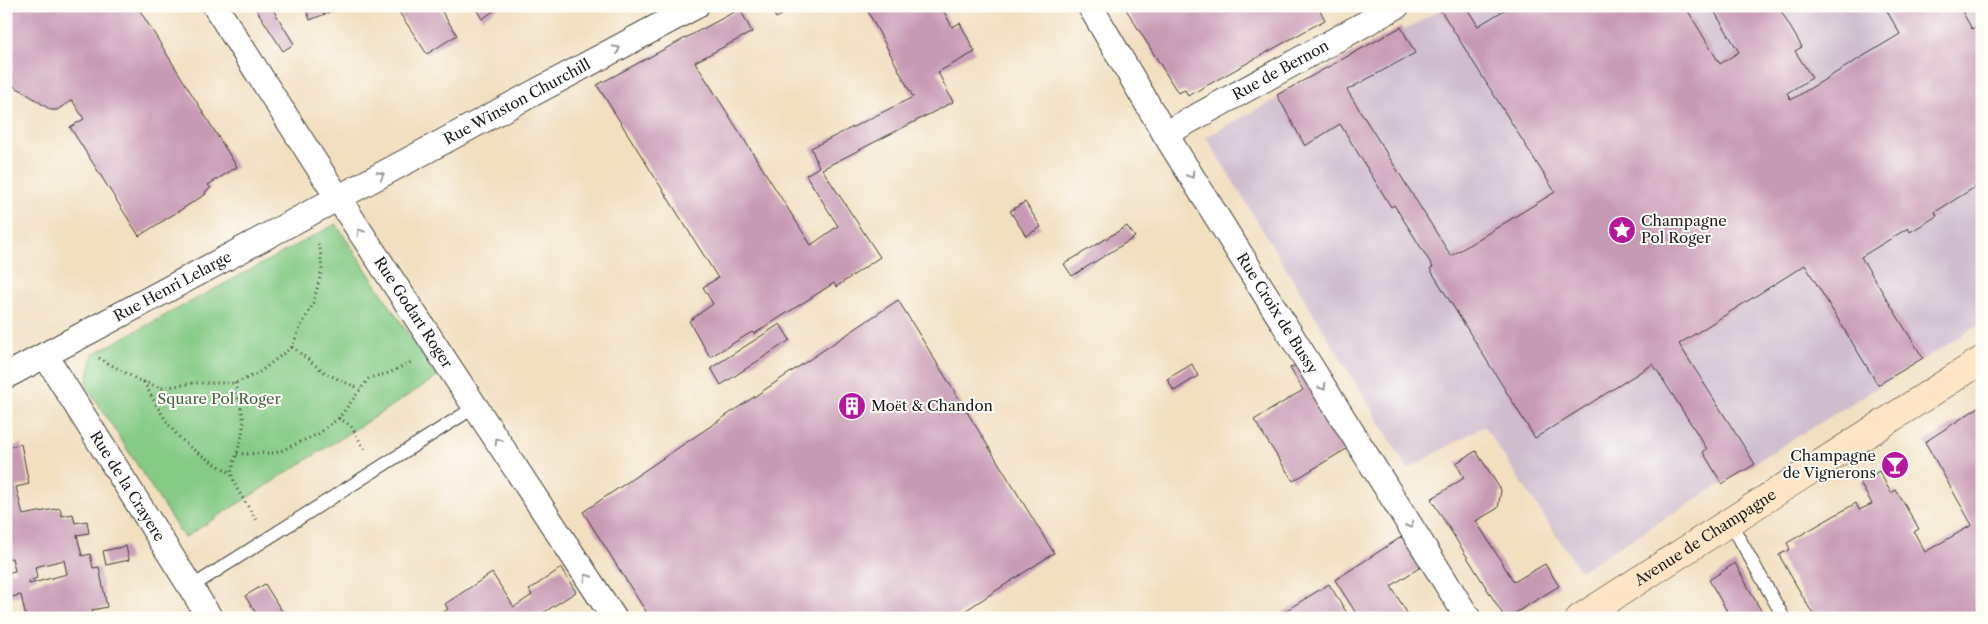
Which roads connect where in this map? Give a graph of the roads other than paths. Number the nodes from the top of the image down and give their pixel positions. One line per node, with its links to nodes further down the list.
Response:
1 (215, 6): 6 (street, Rue Godart Roger)
2 (696, 6): 6 (street, Rue Winston Churchill, one-way to 2)
3 (1090, 6): 5 (street, Rue Croix de Bussy)
4 (1397, 6): 5 (street, Rue de Bernon)
5 (1165, 134): 15 (street, Rue Croix de Bussy, one-way to 15)
6 (338, 198): 7 (street, Rue Henri Lelarge); 10 (street, Rue Godart Roger, one-way to 6)
7 (55, 350): 9 (street, Rue Henri Lelarge); 12 (street, Rue de la Crayere)
8 (1982, 360): 11 (main road, Avenue de Champagne)
9 (6, 376)
10 (475, 408): 12 (lane); 14 (street, Rue Godart Roger, one-way to 10)
11 (1730, 522): 16 (main road, Avenue de Champagne); 17 (lane)
12 (191, 588): 13 (street, Rue de la Crayere)
13 (210, 618)
14 (614, 618)
15 (1468, 618)
16 (1580, 618)
17 (1784, 618)

